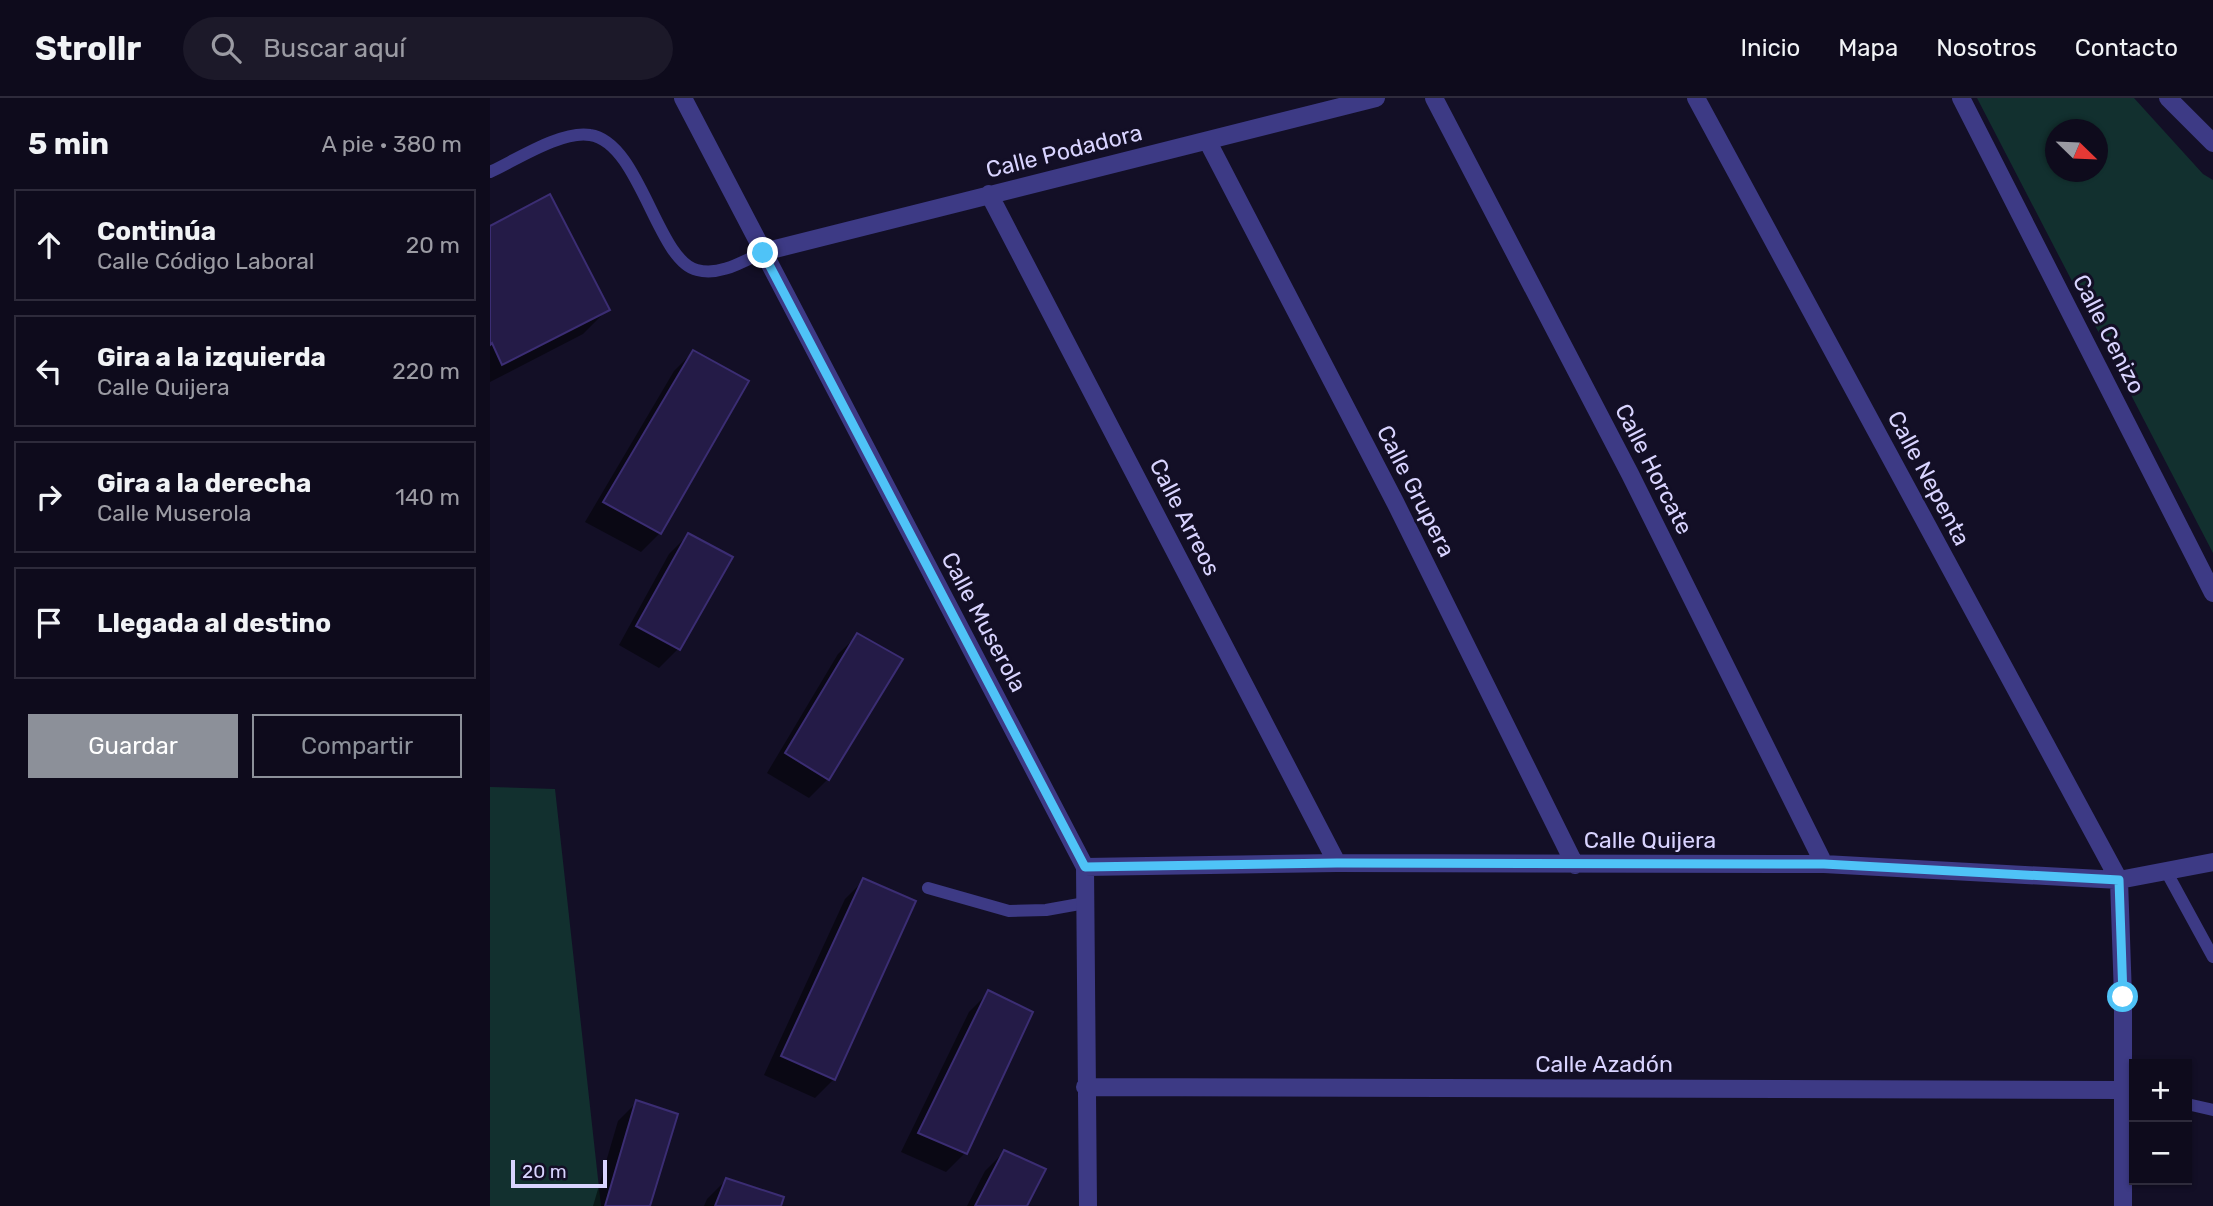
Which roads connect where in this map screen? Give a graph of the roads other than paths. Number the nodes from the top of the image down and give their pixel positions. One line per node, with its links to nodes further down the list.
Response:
1 (683, 98): 11 (street, Calle Muserola)
2 (1376, 98): 7 (street, Calle Podadora)
3 (1434, 98): 15 (street, Calle Horcate)
4 (1696, 98): 19 (street, Calle Nepenta)
5 (1961, 98): 12 (street, Calle Cenizo)
6 (2168, 98): 8 (street)
7 (1208, 142): 10 (street, Calle Podadora); 16 (street, Calle Grupera)
8 (2213, 143)
9 (490, 172): 11 (lane)
10 (989, 194): 11 (street, Calle Podadora); 14 (street, Calle Arreos)
11 (763, 253): 17 (street, Calle Muserola)
12 (2213, 593)
13 (2213, 862): 18 (street, Calle Quijera)
14 (1337, 863): 16 (street, Calle Quijera); 17 (street, Calle Quijera)
15 (1824, 864): 16 (street, Calle Quijera); 19 (street, Calle Quijera)
16 (1575, 865)
17 (1085, 867): 21 (street, Calle Muserola)
18 (2166, 871): 19 (street, Calle Quijera); 22 (lane)
19 (2119, 880): 24 (street)
20 (928, 888): 21 (lane)
21 (1085, 903): 23 (street, Calle Muserola)
22 (2213, 957)
23 (1086, 1087): 24 (street, Calle Azadón); 27 (street, Calle Muserola)
24 (2129, 1091): 28 (street)
25 (2192, 1105): 26 (lane)
26 (2213, 1110)
27 (1088, 1206)
28 (2123, 1206)

